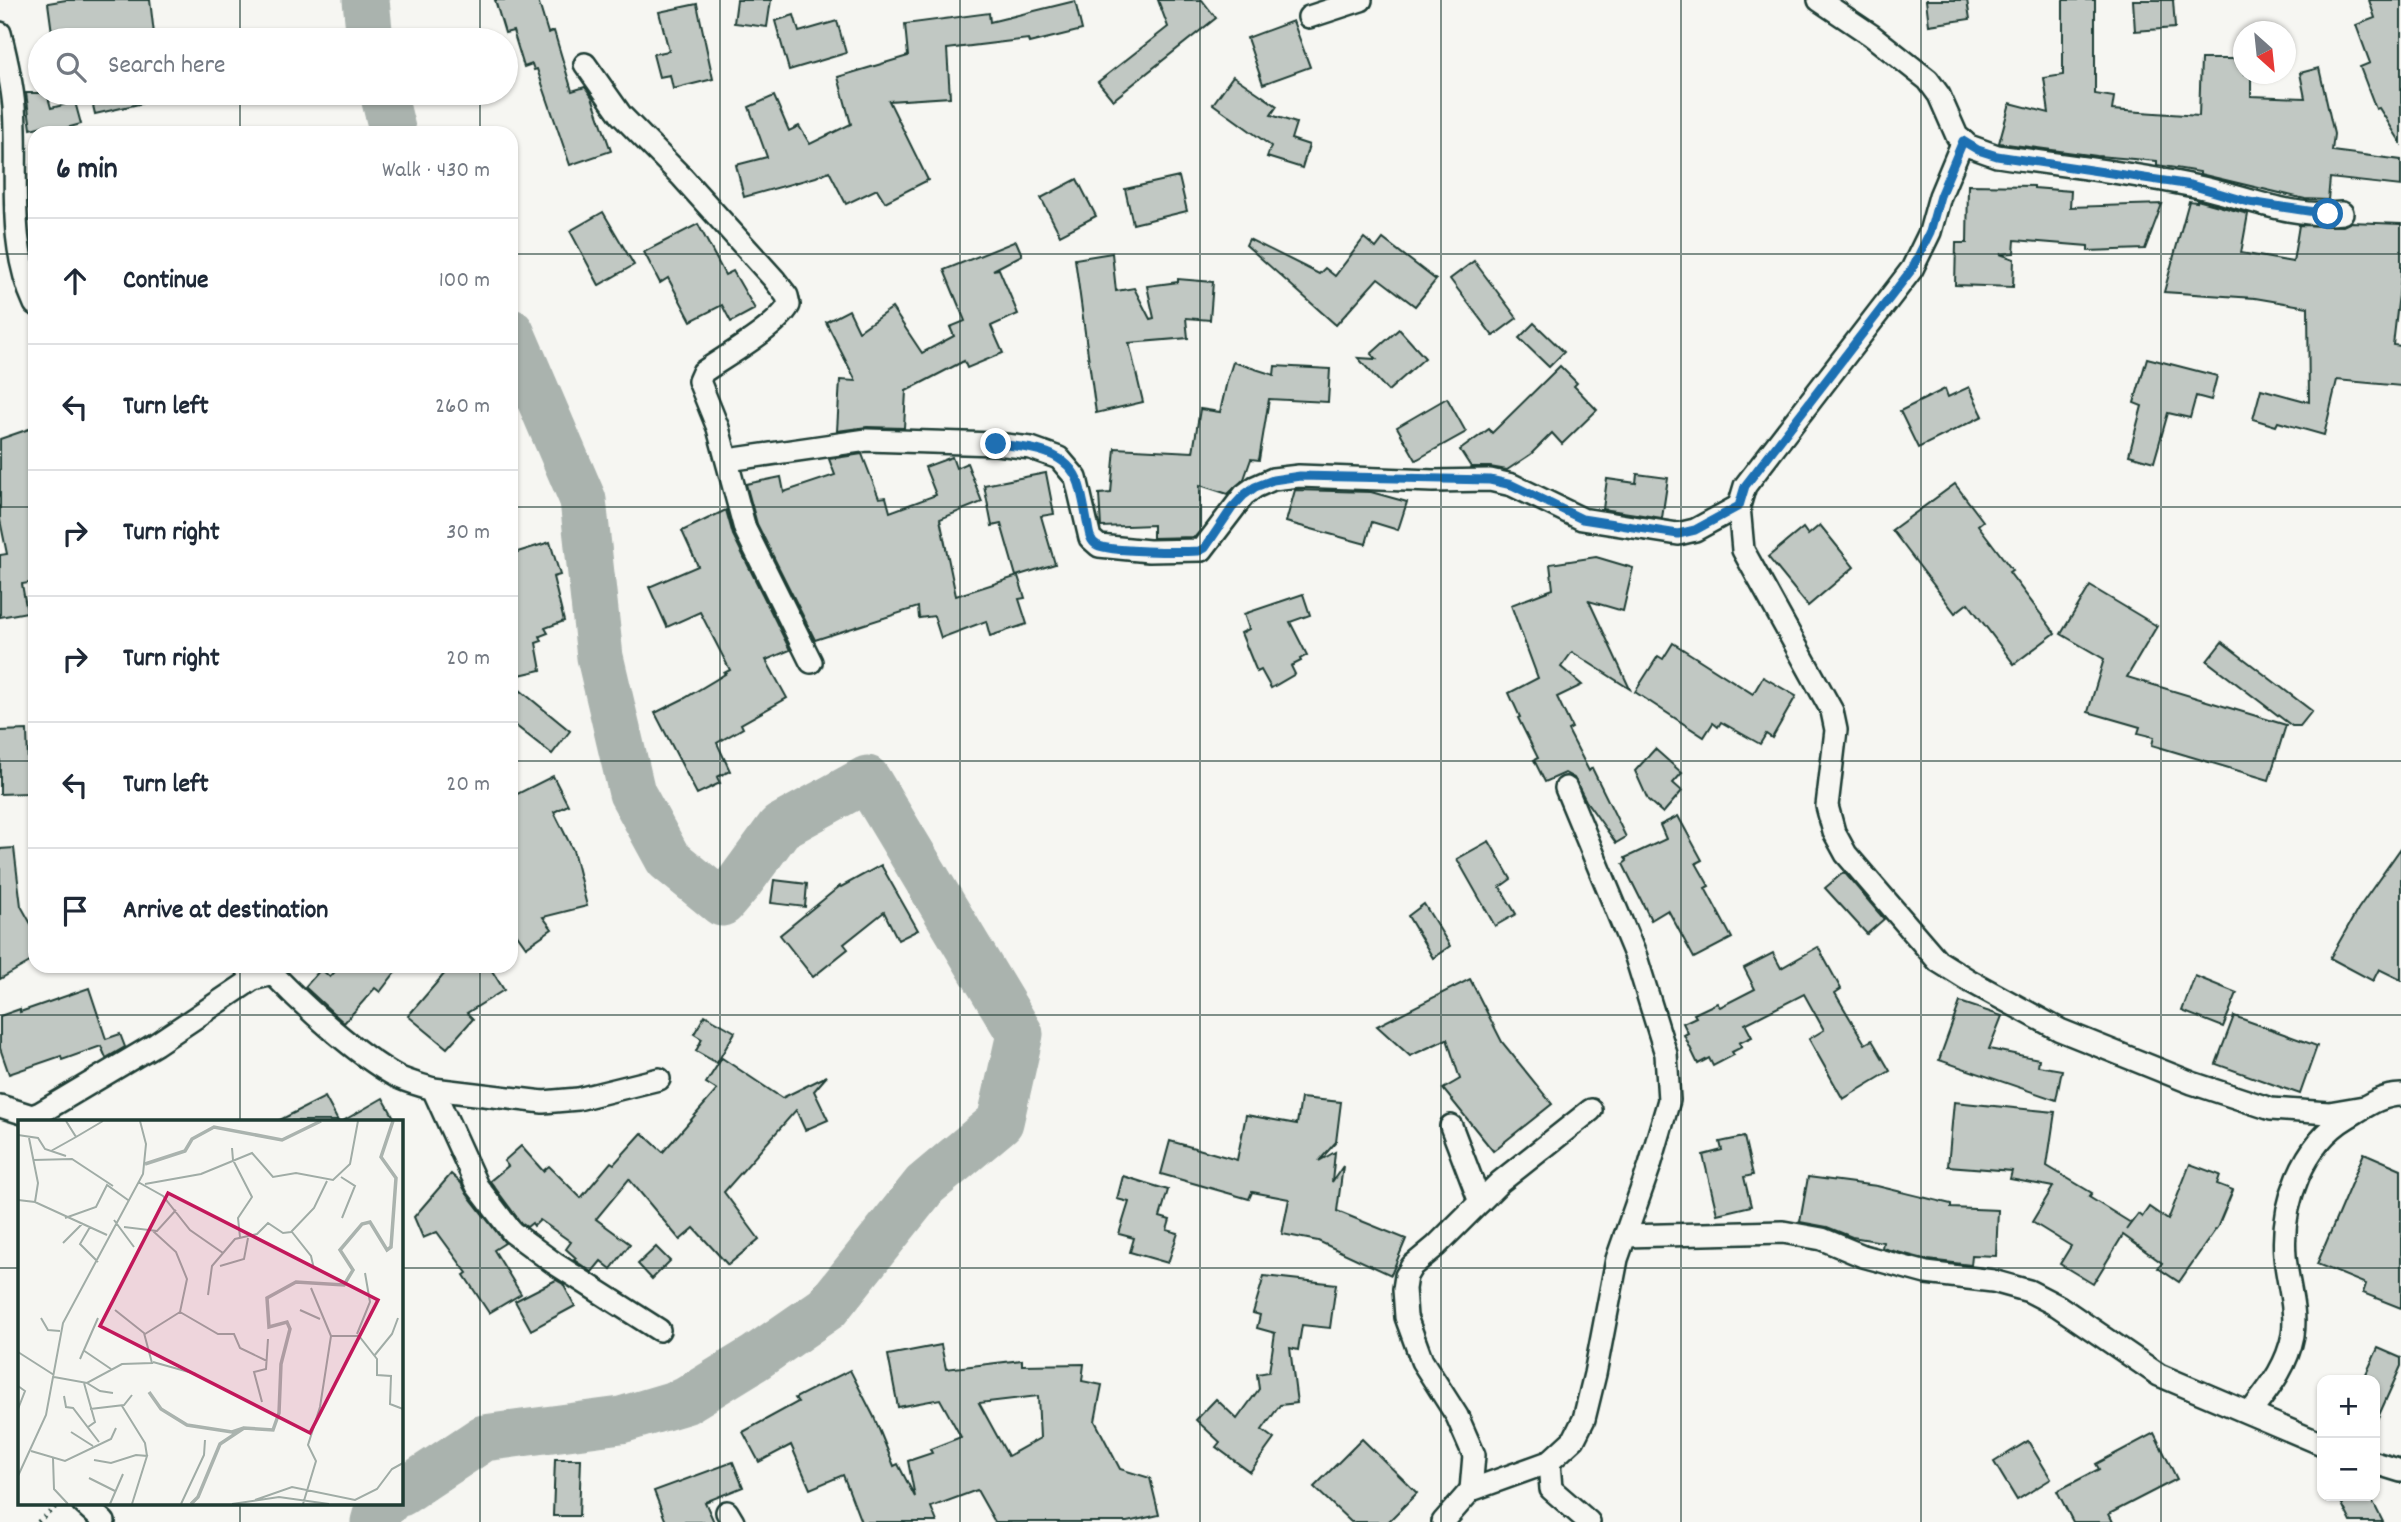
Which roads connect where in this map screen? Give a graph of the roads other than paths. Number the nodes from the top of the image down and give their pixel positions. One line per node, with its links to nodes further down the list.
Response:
1 (1360, 0): 3 (street)
2 (1819, 0): 6 (street)
3 (1309, 17)
4 (0, 33): 8 (street)
5 (585, 64): 9 (street)
6 (1963, 141): 7 (street); 10 (street)
7 (2342, 213)
8 (28, 289)
9 (728, 460): 10 (street); 11 (street)
10 (1739, 506): 19 (street)
11 (811, 662)
12 (1566, 788): 24 (street)
13 (262, 973): 21 (street)
14 (267, 973): 16 (street)
15 (659, 1079): 16 (street)
16 (433, 1089): 25 (street)
17 (2401, 1095): 19 (street)
18 (0, 1106): 21 (street)
19 (2364, 1107): 26 (street)
20 (1591, 1110): 23 (street)
21 (31, 1119)
22 (1451, 1126): 23 (street)
23 (1480, 1202): 31 (street)
24 (1625, 1236): 26 (street); 28 (street)
25 (659, 1330)
26 (2250, 1413): 27 (street)
27 (2317, 1442)
28 (1549, 1462): 31 (street); 35 (street)
29 (2380, 1465): 30 (street)
30 (2401, 1471)
31 (1471, 1490): 34 (street)
32 (84, 1504): 33 (street)
33 (104, 1522)
34 (1443, 1522)
35 (1589, 1522)

